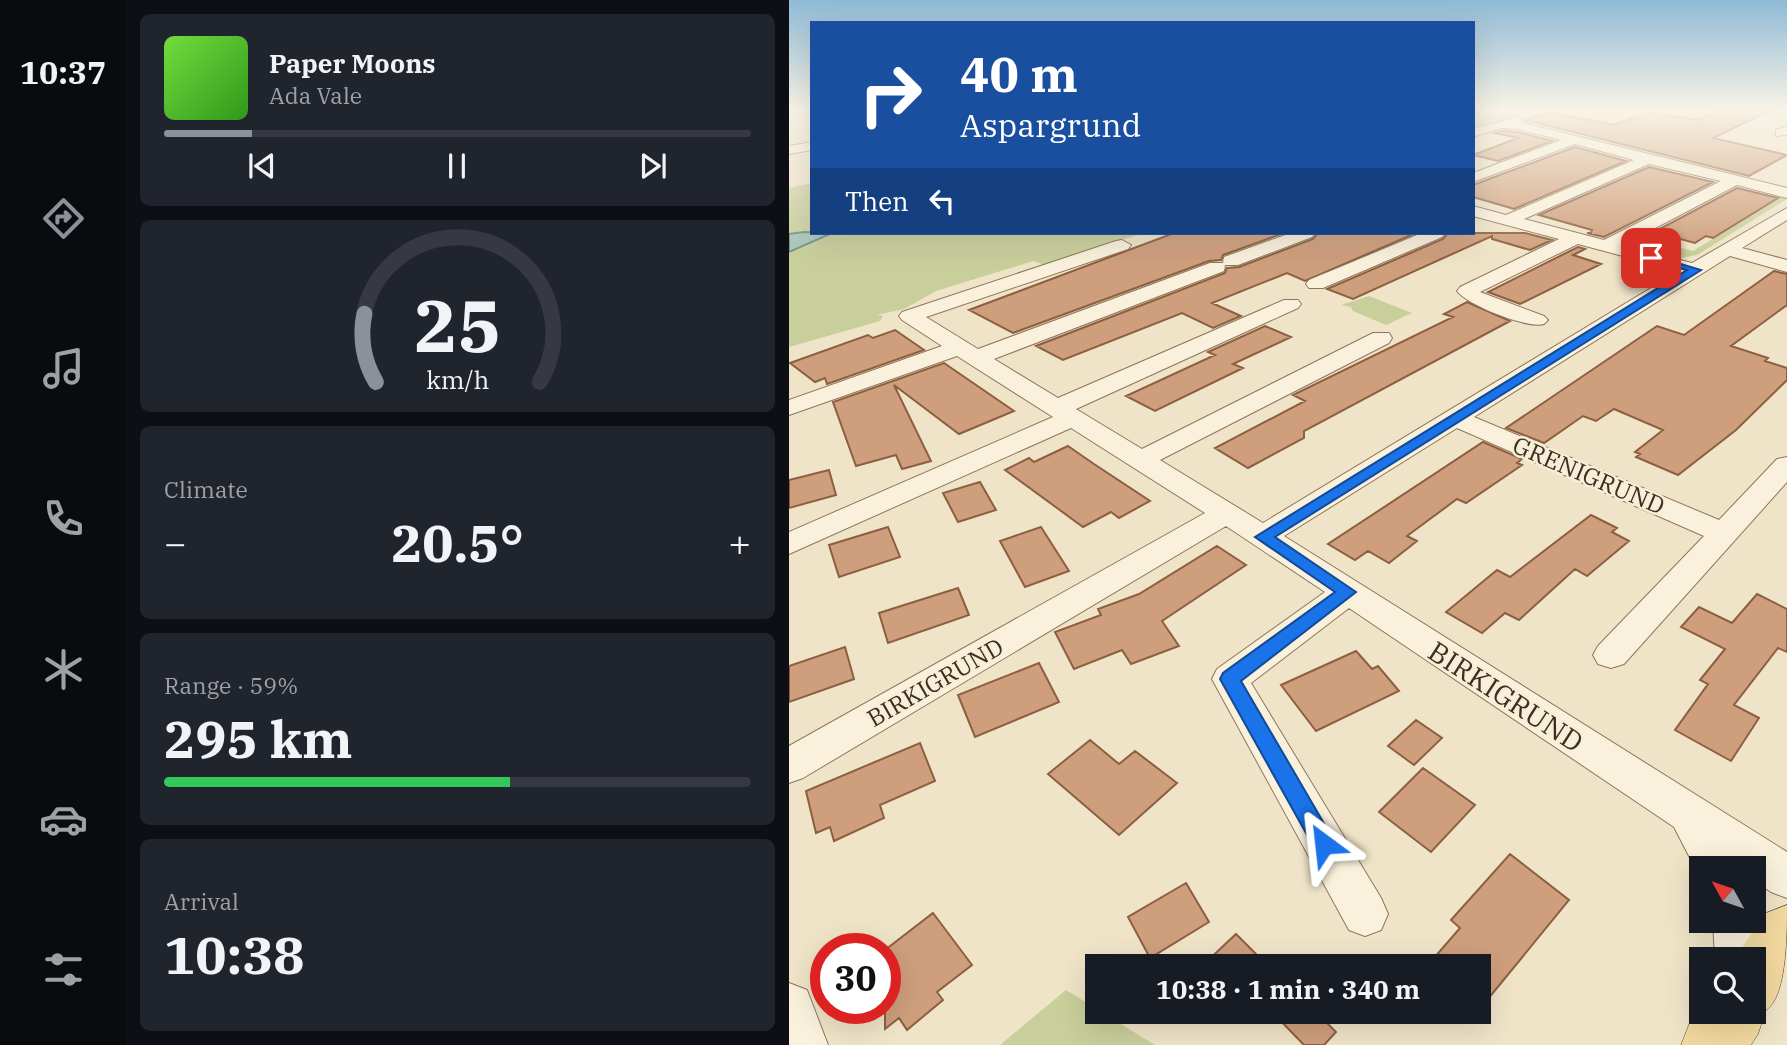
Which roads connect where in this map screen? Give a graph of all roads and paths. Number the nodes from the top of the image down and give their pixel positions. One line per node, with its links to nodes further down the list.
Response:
1 (1529, 157): 4 (street)
2 (1639, 157): 3 (street)
3 (1648, 159): 5 (street); 9 (street)
4 (1475, 177)
5 (1736, 180): 6 (street); 14 (street)
6 (1787, 192)
7 (1787, 213): 15 (street)
8 (1476, 214): 9 (street)
9 (1508, 220): 12 (street)
10 (1301, 235): 22 (street)
11 (1431, 235): 18 (street)
12 (1577, 238): 14 (street); 20 (street)
13 (1122, 245): 22 (street, BIRKIGRUND)
14 (1607, 246): 17 (street)
15 (1727, 250): 16 (street); 17 (street)
16 (1787, 266)
17 (1695, 270): 25 (street)
18 (1316, 284)
19 (1291, 304): 24 (street)
20 (1537, 320)
21 (1381, 338): 26 (street)
22 (966, 353): 23 (street); 24 (street, BIRKIGRUND)
23 (789, 408)
24 (1065, 413): 26 (street, BIRKIGRUND); 31 (street)
25 (1456, 418): 29 (street, GRENIGRUND); 30 (street)
26 (1140, 460): 28 (street, BIRKIGRUND)
27 (1787, 465): 29 (street)
28 (1226, 513): 30 (street, BIRKIGRUND); 34 (street, BIRKIGRUND)
29 (1723, 533): 33 (street)
30 (1263, 537): 32 (street, BIRKIGRUND)
31 (789, 544)
32 (1348, 592): 35 (street, BIRKIGRUND); 38 (street)
33 (1610, 655)
34 (789, 766)
35 (1690, 816): 36 (street); 37 (street, BIRKIGRUND)
36 (1712, 856)
37 (1787, 877)
38 (1365, 914)
39 (1787, 933): 40 (main road)
40 (1766, 962)
41 (789, 1008): 42 (street)
42 (802, 1045)

